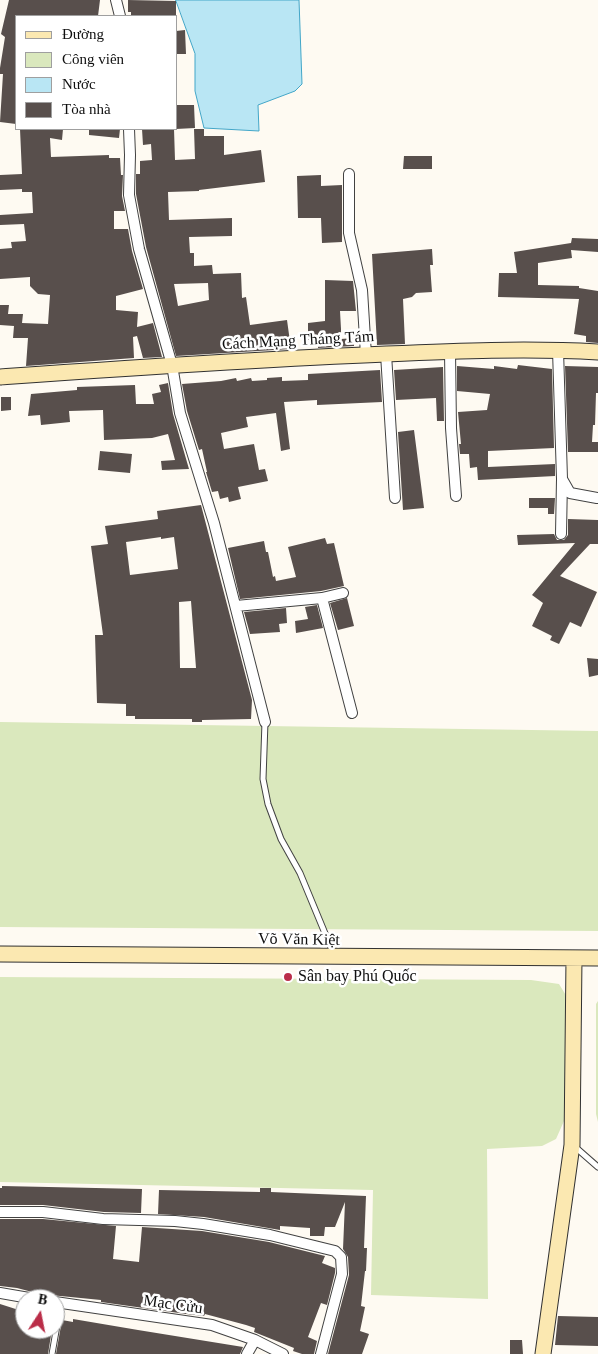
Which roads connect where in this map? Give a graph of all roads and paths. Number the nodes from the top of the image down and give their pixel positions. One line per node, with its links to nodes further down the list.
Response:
1 (116, 0): 2 (street)
2 (120, 15)
3 (128, 130): 10 (street)
4 (349, 174): 9 (street)
5 (558, 350): 6 (street, Cách Mạng Tháng Tám); 7 (street, Cách Mạng Tháng Tám); 12 (street)
6 (450, 351): 8 (street, Cách Mạng Tháng Tám); 13 (street)
7 (598, 352)
8 (386, 354): 9 (street, Cách Mạng Tháng Tám); 14 (street)
9 (366, 355): 10 (street, Cách Mạng Tháng Tám)
10 (172, 365): 11 (street, Cách Mạng Tháng Tám); 19 (street)
11 (0, 377)
12 (562, 479): 15 (street); 16 (street)
13 (456, 496)
14 (395, 498)
15 (597, 498)
16 (561, 534)
17 (344, 593): 18 (street)
18 (322, 598): 19 (street); 20 (street)
19 (236, 606): 21 (street)
20 (352, 713)
21 (265, 722): 23 (lane)
22 (0, 954): 23 (street, Võ Văn Kiệt)
23 (335, 958): 24 (street, Võ Văn Kiệt)
24 (574, 958): 25 (street, Võ Văn Kiệt); 26 (street)
25 (598, 958)
26 (572, 1145): 27 (lane); 38 (street)
27 (598, 1167)
28 (0, 1212): 37 (street)
29 (0, 1293): 30 (street)
30 (15, 1296)
31 (65, 1304): 33 (street, Mạc Cửu)
32 (54, 1339): 34 (lane)
33 (255, 1340): 35 (street); 36 (street, Mạc Cửu)
34 (52, 1354)
35 (247, 1354)
36 (282, 1354)
37 (321, 1354)
38 (543, 1354)

